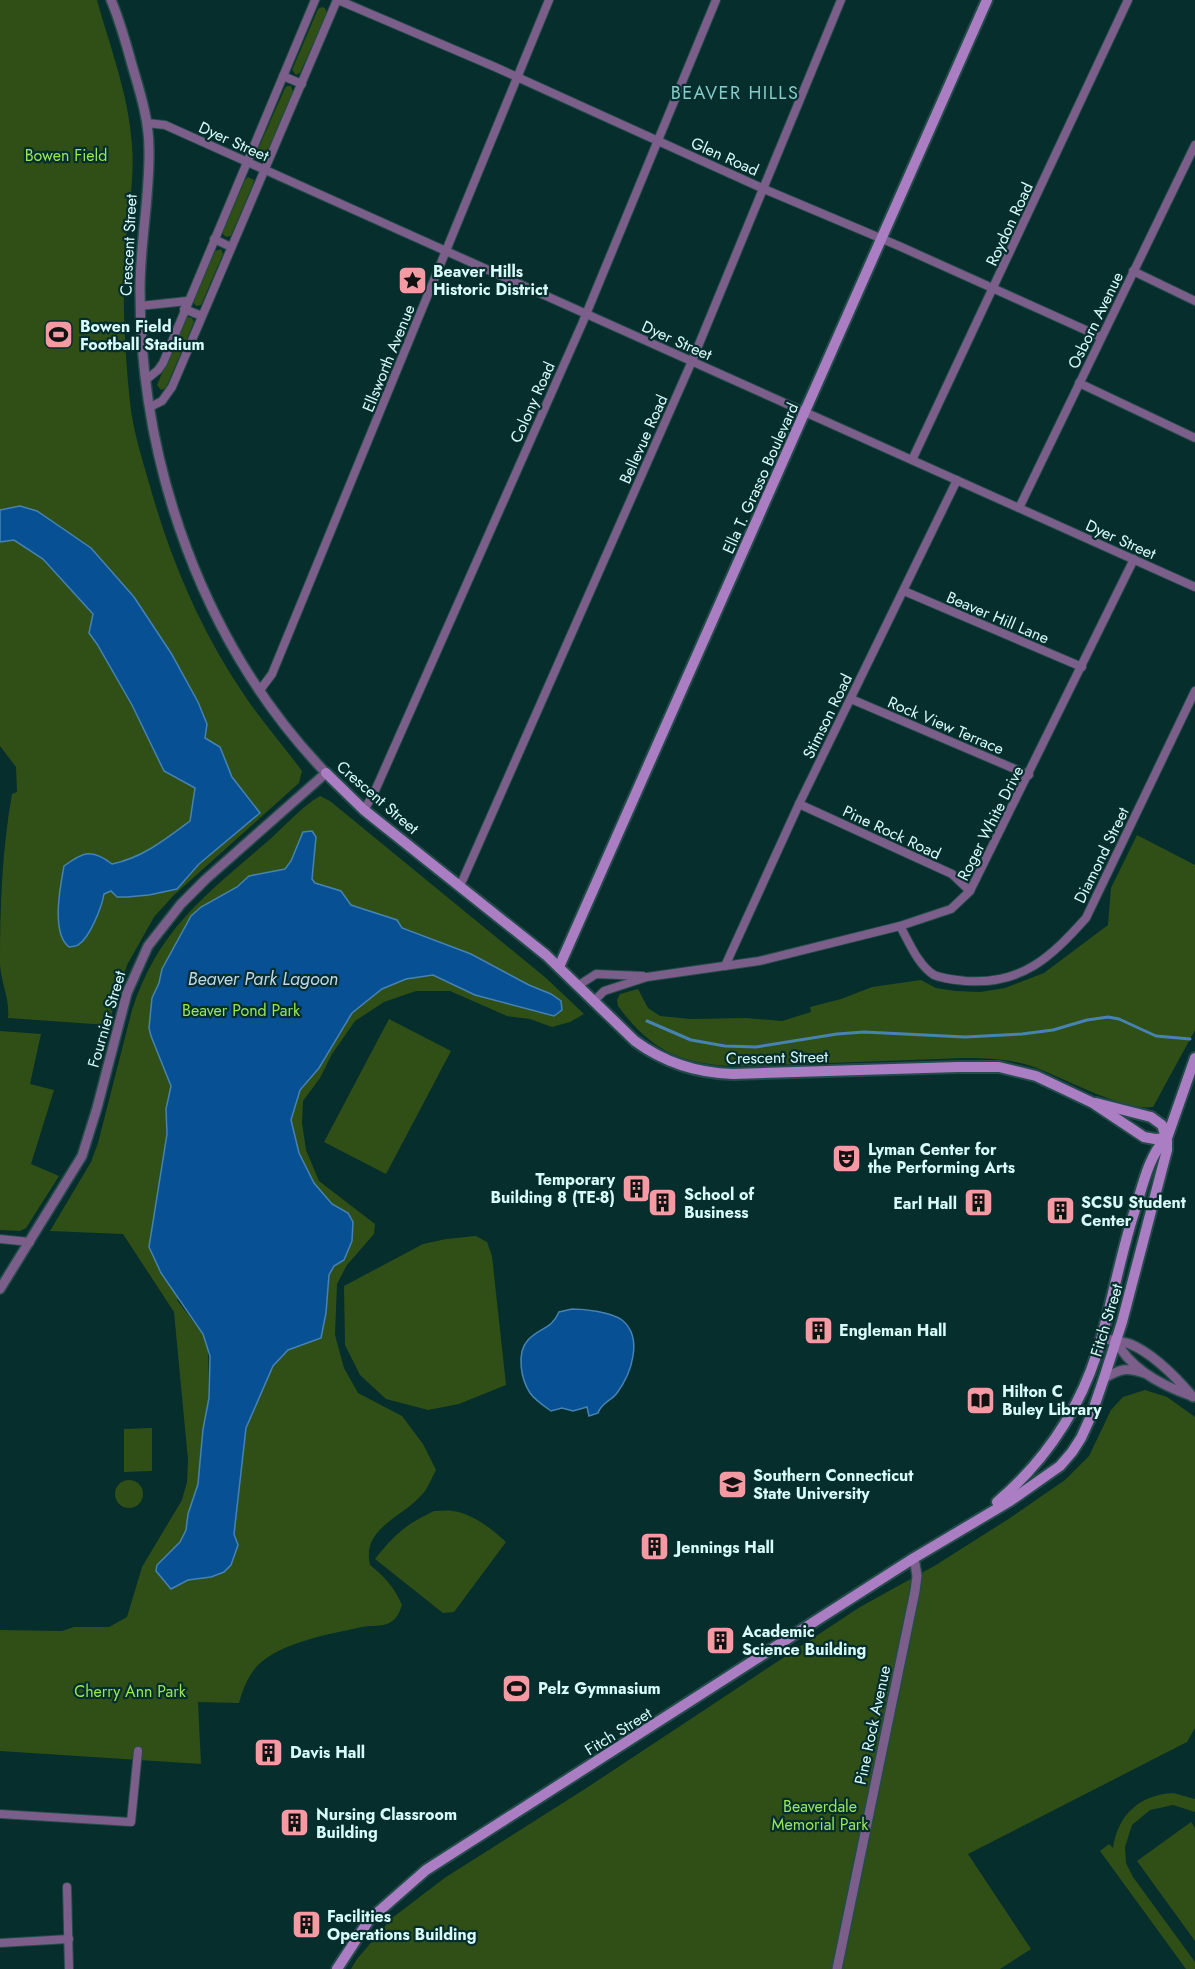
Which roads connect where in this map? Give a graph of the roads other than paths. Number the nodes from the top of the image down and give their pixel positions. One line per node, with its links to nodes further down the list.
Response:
1 (111, 0): 10 (street, Crescent Street)
2 (117, 0): 10 (street, Crescent Street)
3 (315, 0): 11 (street)
4 (338, 0): 12 (street, Glen Road); 13 (street)
5 (549, 0): 12 (street, Ellsworth Avenue)
6 (716, 0): 15 (street, Colony Road)
7 (841, 0): 20 (street, Bellevue Road)
8 (987, 0): 21 (main road, Ella T. Grasso Boulevard)
9 (1128, 0): 26 (street, Roydon Road)
10 (118, 17): 14 (street, Crescent Street)
11 (283, 76): 13 (street); 17 (street)
12 (518, 77): 15 (street, Glen Road); 24 (street, Ellsworth Avenue)
13 (302, 84): 19 (street)
14 (147, 123): 17 (street, Dyer Street); 29 (street, Crescent Street)
15 (658, 141): 20 (street, Glen Road); 31 (street, Colony Road)
16 (1195, 144): 18 (street, Osborn Avenue)
17 (247, 162): 19 (street, Dyer Street); 22 (street)
18 (1191, 162): 25 (street, Osborn Avenue)
19 (265, 170): 23 (street); 24 (street, Dyer Street)
20 (764, 189): 21 (street, Glen Road); 34 (street, Bellevue Road)
21 (881, 238): 26 (street, Glen Road); 38 (main road, Ella T. Grasso Boulevard)
22 (214, 239): 23 (street); 27 (street)
23 (231, 247): 32 (street)
24 (446, 251): 31 (street, Dyer Street); 47 (street, Ellsworth Avenue)
25 (1133, 271): 28 (street); 33 (street, Osborn Avenue)
26 (994, 288): 33 (street, Glen Road); 40 (street, Roydon Road)
27 (187, 301): 29 (street); 30 (street)
28 (1195, 301)
29 (140, 306): 35 (street, Crescent Street)
30 (184, 309): 32 (street); 35 (street)
31 (586, 314): 34 (street, Dyer Street); 53 (street, Colony Road)
32 (202, 316): 37 (street)
33 (1101, 337): 36 (street, Osborn Avenue)
34 (692, 361): 38 (street, Dyer Street); 54 (street, Bellevue Road)
35 (147, 379): 37 (street, Crescent Street)
36 (1079, 383): 39 (street); 42 (street, Osborn Avenue)
37 (150, 407): 47 (street, Crescent Street)
38 (805, 412): 40 (street, Dyer Street); 58 (main road, Ella T. Grasso Boulevard)
39 (1195, 438)
40 (912, 460): 41 (street, Dyer Street)
41 (957, 480): 42 (street, Dyer Street); 45 (street, Stimson Road)
42 (1019, 508): 43 (street, Dyer Street)
43 (1134, 559): 44 (street, Dyer Street); 46 (street, Roger White Drive)
44 (1195, 587)
45 (904, 591): 46 (street, Beaver Hill Lane); 49 (street, Stimson Road)
46 (1082, 667): 51 (street, Roger White Drive)
47 (260, 690): 50 (street, Crescent Street)
48 (1195, 691): 56 (street, Diamond Street)
49 (851, 699): 51 (street, Rock View Terrace); 52 (street, Stimson Road)
50 (326, 773): 53 (main road, Crescent Street); 66 (street, Fournier Street)
51 (1029, 775): 55 (street, Roger White Drive)
52 (799, 804): 55 (street, Pine Rock Road); 57 (street, Stimson Road)
53 (364, 810): 54 (main road, Crescent Street)
54 (460, 886): 58 (main road, Crescent Street)
55 (970, 891): 56 (street, Roger White Drive)
56 (900, 926): 57 (street, Roger White Drive)
57 (725, 966): 59 (street, Roger White Drive)
58 (559, 967): 60 (main road, Crescent Street)
59 (647, 977): 60 (street, Roger White Drive); 61 (street, Roger White Drive)
60 (579, 986): 61 (main road, Crescent Street)
61 (594, 1001): 63 (main road, Crescent Street)
62 (1195, 1058): 64 (main road, Fitch Street)
63 (1093, 1103): 64 (main road, Crescent Street); 64 (main road, Crescent Street)
64 (1167, 1138): 68 (main road, Fitch Street); 69 (main road, Fitch Street)
65 (0, 1239): 66 (street)
66 (30, 1242): 67 (street, Fournier Street)
67 (0, 1289)
68 (1101, 1338): 69 (street); 73 (main road, Fitch Street)
69 (1116, 1341): 70 (street); 71 (main road, Fitch Street); 72 (street)
70 (1146, 1374): 71 (street); 72 (street)
71 (1104, 1378): 73 (main road, Fitch Street)
72 (1194, 1397)
73 (969, 1526): 74 (main road, Fitch Street)
74 (914, 1558): 81 (main road, Fitch Street); 82 (street, Pine Rock Avenue)
75 (138, 1751): 76 (street)
76 (0, 1814)
77 (67, 1887): 78 (street)
78 (69, 1939): 79 (street); 80 (street)
79 (0, 1943)
80 (69, 1969)
81 (337, 1969)
82 (837, 1969)

